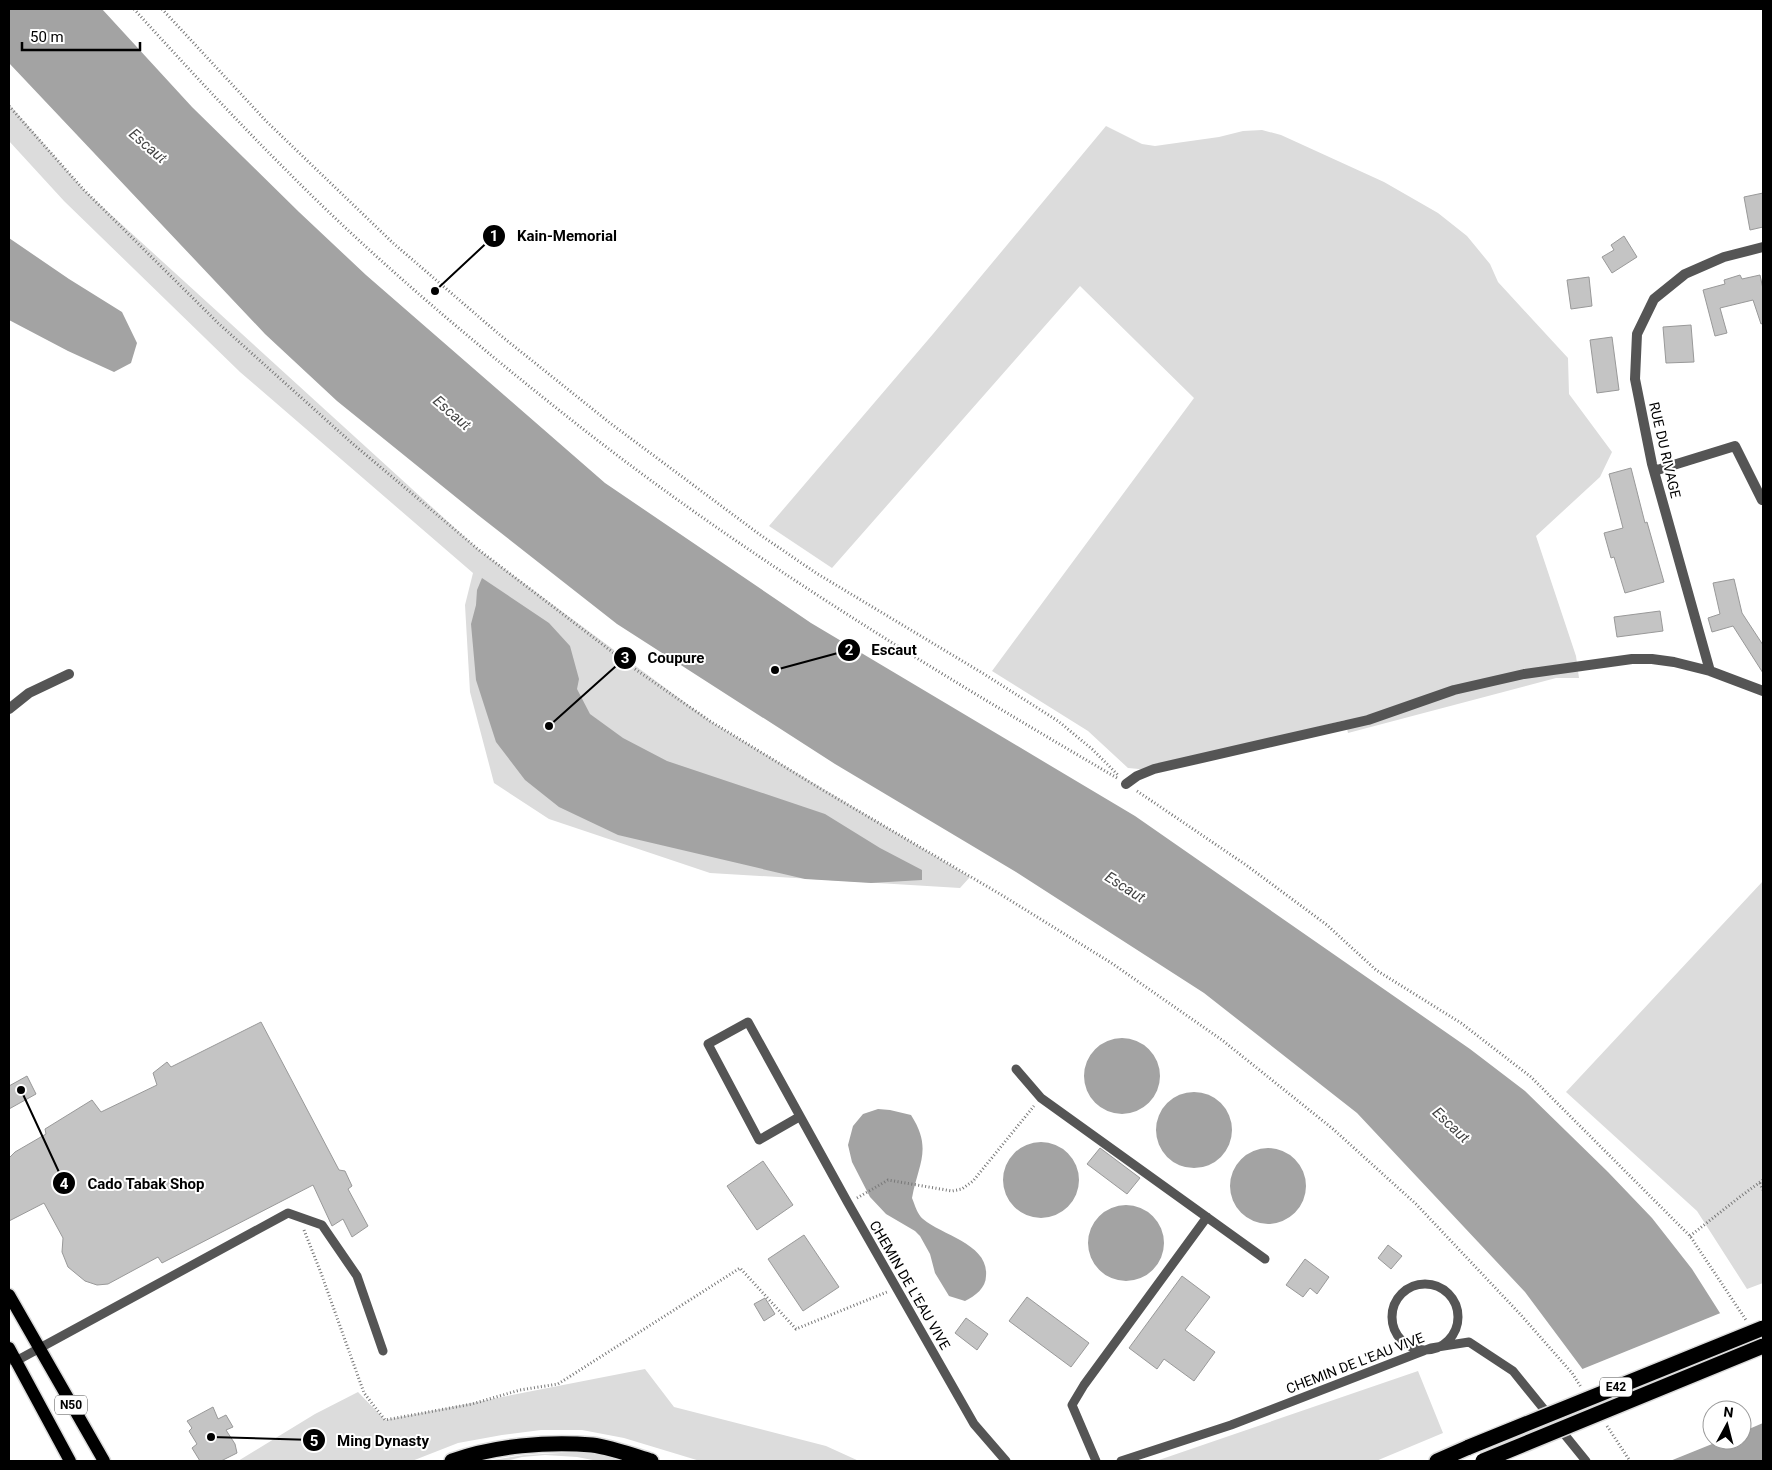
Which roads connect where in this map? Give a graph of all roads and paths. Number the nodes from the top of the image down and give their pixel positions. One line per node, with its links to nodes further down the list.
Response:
1 (134, 9): 11 (path)
2 (162, 9): 11 (path)
3 (9, 106): 33 (path)
4 (1763, 247): 5 (street, RUE DU RIVAGE)
5 (1654, 471): 6 (street); 7 (street, RUE DU RIVAGE)
6 (1763, 499)
7 (1710, 671): 9 (street); 11 (street)
8 (69, 674): 10 (street)
9 (1763, 691)
10 (9, 709)
11 (1126, 784)
12 (1151, 801): 21 (path)
13 (1016, 1069): 14 (lane)
14 (1041, 1098): 18 (path); 20 (lane)
15 (800, 1117): 15 (lane, CHEMIN DE L'EAU VIVE); 23 (lane, CHEMIN DE L'EAU VIVE)
16 (1761, 1182): 17 (path); 21 (path)
17 (1763, 1190)
18 (860, 1196)
19 (303, 1217): 23 (path); 29 (lane); 31 (lane)
20 (1208, 1218): 22 (lane); 39 (lane)
21 (1690, 1236): 25 (path)
22 (1266, 1259)
23 (895, 1288): 38 (lane, CHEMIN DE L'EAU VIVE)
24 (9, 1295): 29 (main road, N50)
25 (1748, 1322)
26 (1763, 1328): 41 (highway, E42, bridge)
27 (1763, 1346): 42 (highway, E42, bridge)
28 (9, 1348): 32 (main road, N50)
29 (38, 1348): 32 (lane); 35 (main road, N50)
30 (1431, 1348): 30 (lane); 40 (lane, CHEMIN DE L'EAU VIVE); 43 (lane, CHEMIN DE L'EAU VIVE)
31 (383, 1350)
32 (12, 1360): 34 (main road, N50)
33 (1572, 1373)
34 (70, 1461)
35 (104, 1461)
36 (452, 1461): 37 (highway)
37 (651, 1461)
38 (1006, 1461)
39 (1096, 1461)
40 (1121, 1461)
41 (1437, 1461)
42 (1483, 1461)
43 (1586, 1461)

